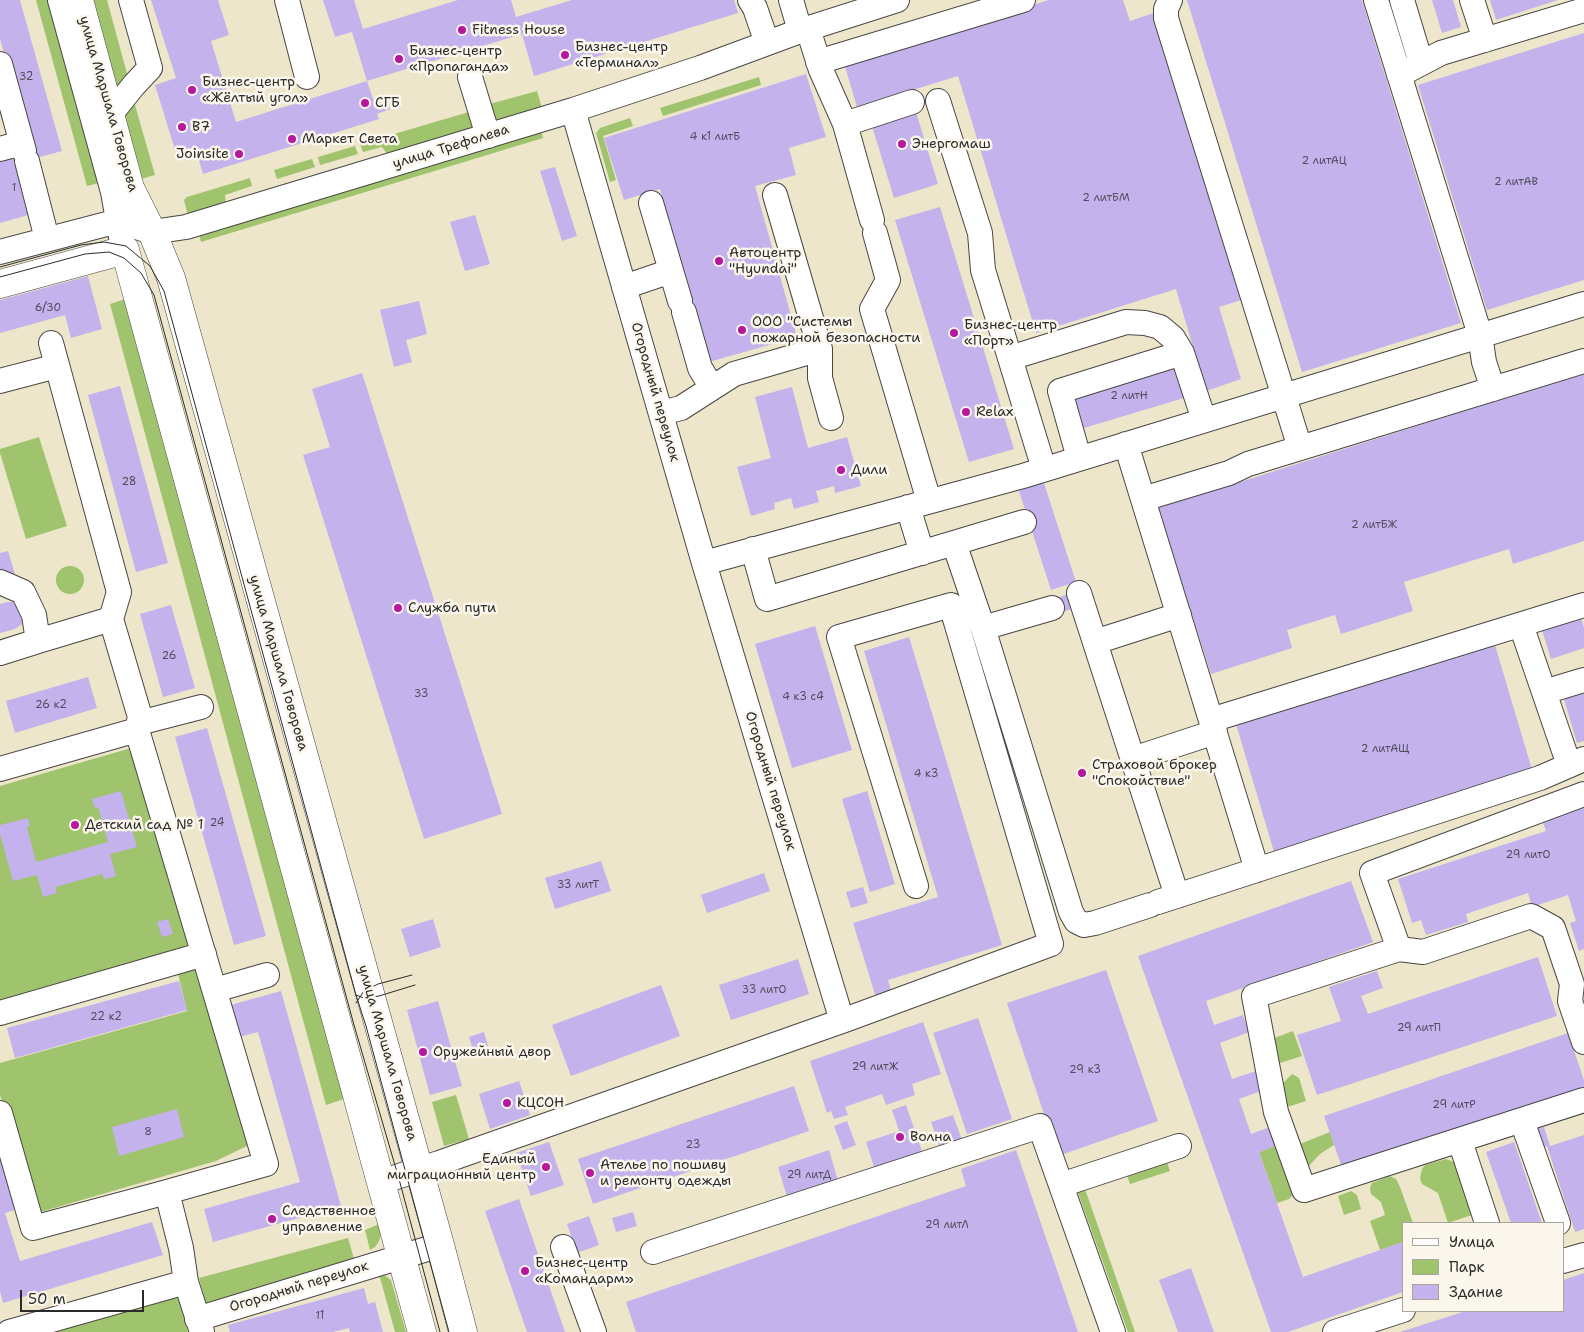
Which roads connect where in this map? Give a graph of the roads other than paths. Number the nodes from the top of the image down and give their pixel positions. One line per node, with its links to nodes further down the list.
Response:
1 (60, 0): 26 (street, улица Маршала Говорова)
2 (78, 0): 26 (main road, улица Маршала Говорова)
3 (131, 0): 26 (street)
4 (287, 0): 21 (street)
5 (791, 0): 14 (street)
6 (897, 0): 14 (street, улица Трефолева)
7 (1023, 0): 17 (street)
8 (1170, 0): 51 (street)
9 (1376, 0): 20 (street)
10 (1402, 0): 19 (street)
11 (1472, 0): 15 (street)
12 (748, 2): 16 (street)
13 (1584, 10): 15 (street)
14 (804, 30): 16 (street, улица Трефолева); 17 (street)
15 (1485, 40): 19 (street)
16 (767, 43): 25 (street, улица Трефолева)
17 (818, 62): 27 (street)
18 (0, 64): 29 (street)
19 (1421, 64): 20 (street)
20 (1399, 75): 41 (street)
21 (307, 77)
22 (470, 77): 28 (street)
23 (938, 101): 45 (street)
24 (912, 102): 27 (street)
25 (573, 110): 28 (street, улица Трефолева); 39 (street, Огородный переулок)
26 (102, 117): 32 (street, улица Маршала Говорова); 33 (main road, улица Маршала Говорова)
27 (845, 124): 60 (street)
28 (488, 136): 33 (street, улица Трефолева)
29 (18, 151): 34 (street)
30 (775, 195): 43 (street)
31 (650, 202): 37 (street)
32 (118, 221): 33 (street, улица Трефолева); 34 (street); 35 (street, улица Маршала Говорова)
33 (152, 232): 35 (street); 102 (main road, улица Маршала Говорова)
34 (47, 239): 36 (street)
35 (125, 250): 38 (main road); 103 (main road, улица Маршала Говорова)
36 (0, 252)
37 (671, 271): 39 (street); 49 (street)
38 (0, 284)
39 (624, 288): 52 (street, Огородный переулок)
40 (1584, 304): 41 (street)
41 (1480, 335): 50 (street); 51 (street)
42 (51, 342): 47 (street)
43 (820, 349): 49 (street); 53 (street)
44 (1182, 353): 45 (street); 54 (street); 57 (street)
45 (1010, 358): 58 (street)
46 (1584, 361): 50 (street)
47 (57, 366): 48 (street); 71 (street)
48 (0, 381)
49 (712, 388): 52 (street)
50 (1493, 389): 56 (street)
51 (1284, 395): 54 (street); 56 (street)
52 (661, 413): 65 (street, Огородный переулок)
53 (831, 418)
54 (1204, 420): 55 (street)
55 (1126, 444): 57 (street); 59 (street)
56 (1300, 448): 59 (street)
57 (1079, 458): 58 (street)
58 (1044, 469): 60 (street)
59 (1143, 500): 70 (street)
60 (919, 504): 63 (street); 64 (street)
61 (1024, 522): 62 (street)
62 (954, 543): 64 (street); 73 (street)
63 (753, 550): 64 (street); 65 (street)
64 (922, 553)
65 (704, 563): 95 (street, Огородный переулок)
66 (0, 582): 74 (street)
67 (1079, 593): 75 (street)
68 (1584, 605): 72 (street)
69 (1052, 608): 73 (street)
70 (1179, 615): 75 (street); 81 (street)
71 (111, 619): 74 (street); 80 (street)
72 (1521, 625): 78 (street); 81 (street)
73 (983, 628): 88 (street)
74 (38, 641): 76 (street)
75 (1095, 642): 82 (street)
76 (0, 653)
77 (1584, 680): 78 (street)
78 (1544, 692): 83 (street)
79 (201, 707): 80 (street)
80 (138, 726): 84 (street); 90 (street)
81 (1213, 726): 82 (street); 86 (street)
82 (1133, 759): 88 (street)
83 (1577, 762): 86 (street)
84 (0, 769)
85 (1584, 794): 89 (street)
86 (1257, 870): 88 (street)
87 (916, 886): 95 (street)
88 (1162, 901)
89 (1398, 949): 92 (street); 100 (street)
90 (204, 954): 93 (street); 94 (street)
91 (267, 975): 93 (street)
92 (1578, 982): 96 (street)
93 (215, 990): 105 (street)
94 (0, 1013)
95 (842, 1021): 102 (street)
96 (1584, 1042)
97 (1584, 1100): 99 (street)
98 (0, 1113): 105 (street)
99 (1522, 1121): 100 (street); 107 (street)
100 (1460, 1141): 106 (street)
101 (1179, 1146): 104 (street)
102 (419, 1170): 103 (street); 108 (main road, улица Маршала Говорова)
103 (381, 1182): 112 (main road, улица Маршала Говорова)
104 (1061, 1185): 110 (street); 121 (street)
105 (167, 1192): 114 (street, Огородный переулок)
106 (1487, 1222)
107 (1558, 1222)
108 (440, 1245): 112 (street, Огородный переулок); 119 (main road, улица Маршала Говорова)
109 (563, 1247): 120 (street)
110 (653, 1252)
111 (1584, 1255): 113 (street)
112 (402, 1257): 116 (street, Огородный переулок); 118 (main road, улица Маршала Говорова)
113 (1564, 1261)
114 (186, 1282): 116 (street, Огородный переулок); 117 (street)
115 (1402, 1310): 122 (street)
116 (200, 1325)
117 (9, 1332)
118 (422, 1332)
119 (463, 1332)
120 (594, 1332)
121 (1112, 1332)
122 (1335, 1332)

